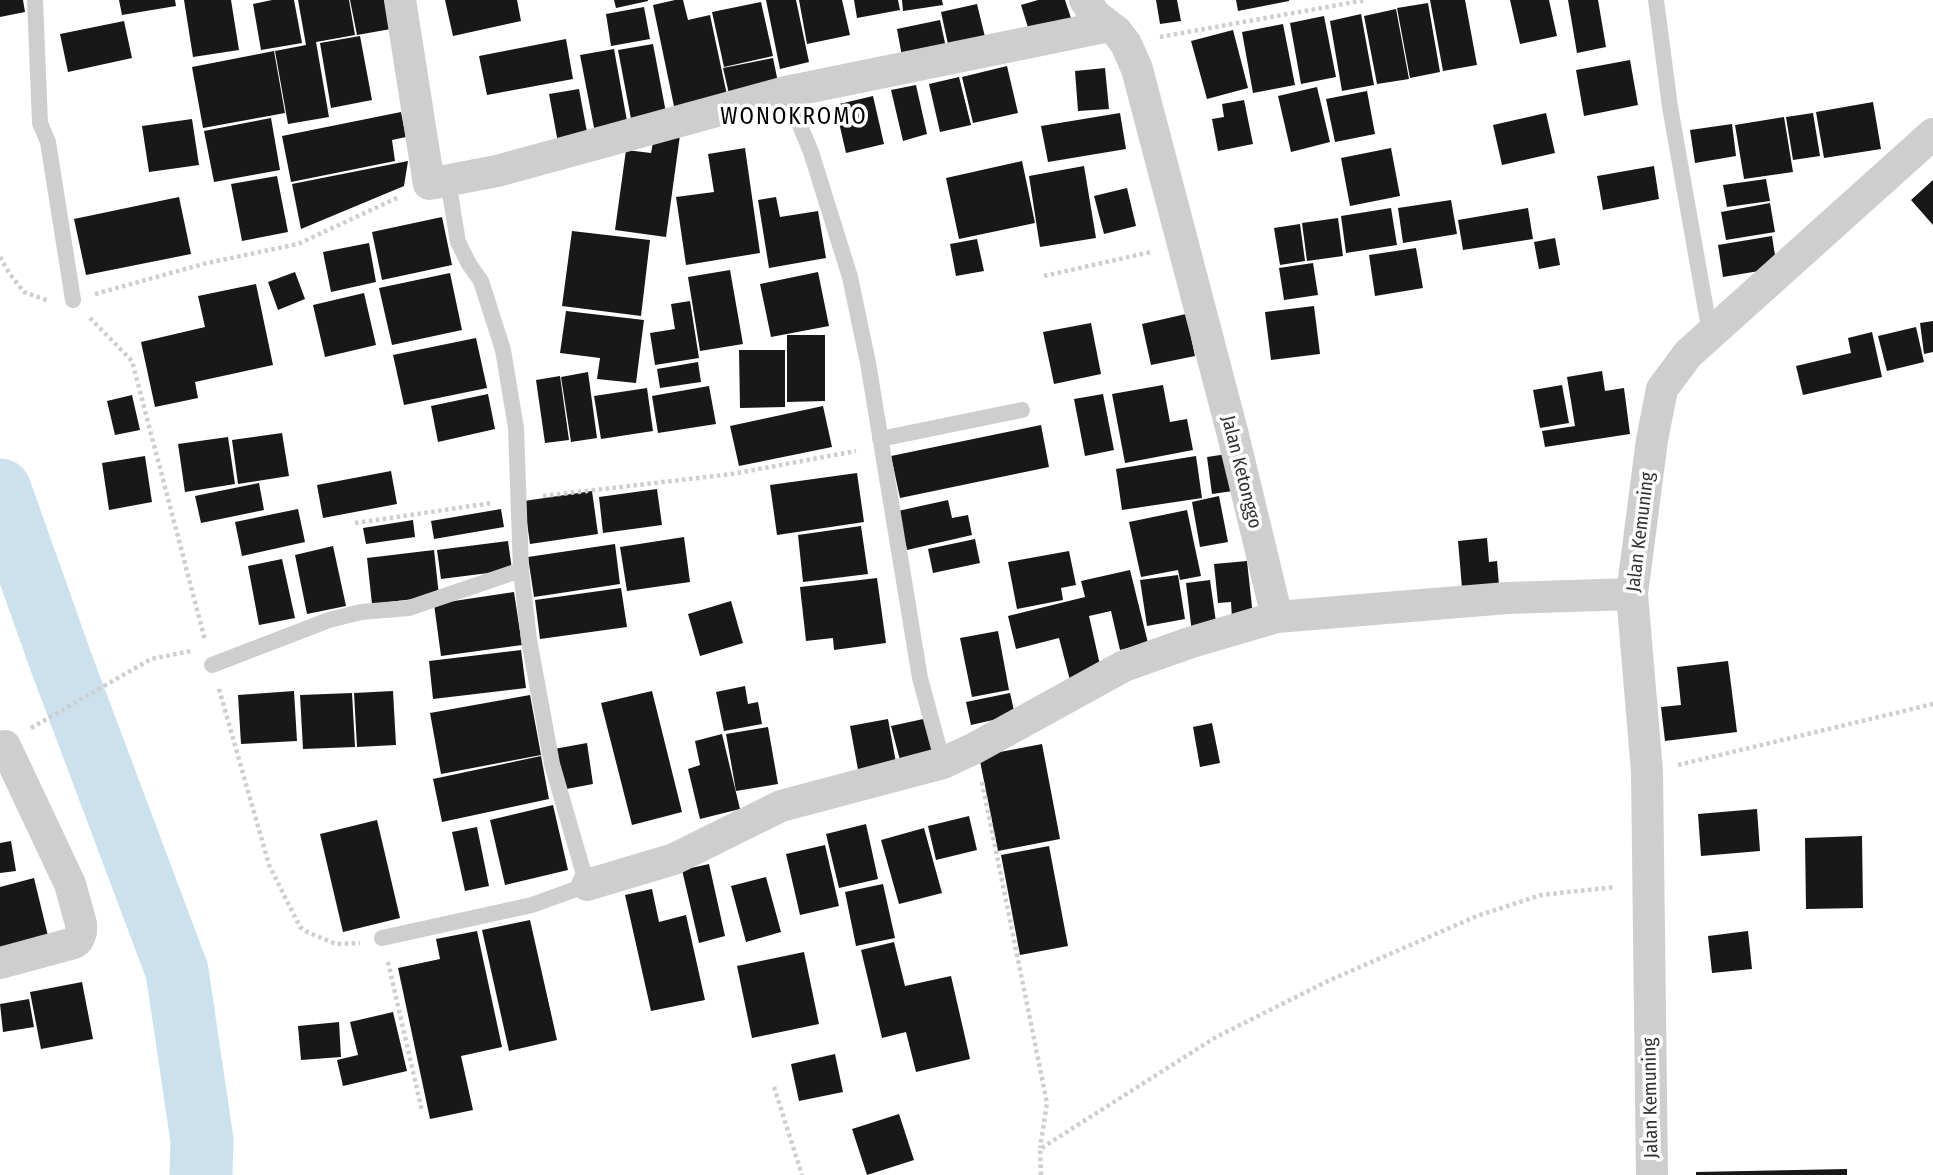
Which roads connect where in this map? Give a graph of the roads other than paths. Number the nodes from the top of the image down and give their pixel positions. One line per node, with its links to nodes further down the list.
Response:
1 (35, 0): 9 (lane)
2 (400, 0): 8 (street)
3 (1085, 0): 5 (street, Jalan Ketonggo)
4 (1656, 0): 10 (lane)
5 (1117, 35): 6 (street); 15 (street, Jalan Ketonggo)
6 (786, 92): 8 (street); 12 (lane)
7 (1933, 134): 10 (street, Jalan Kemuning)
8 (438, 182): 13 (lane)
9 (73, 300)
10 (1710, 333): 14 (street, Jalan Kemuning)
11 (1022, 410): 12 (lane)
12 (881, 442): 18 (lane)
13 (521, 570): 16 (lane); 19 (lane)
14 (1632, 594): 15 (street); 22 (street, Jalan Kemuning)
15 (1277, 617): 18 (street)
16 (212, 665)
17 (5, 746): 21 (street)
18 (943, 763): 19 (street)
19 (587, 885): 20 (lane)
20 (382, 938)
21 (0, 963)
22 (1652, 1175)

